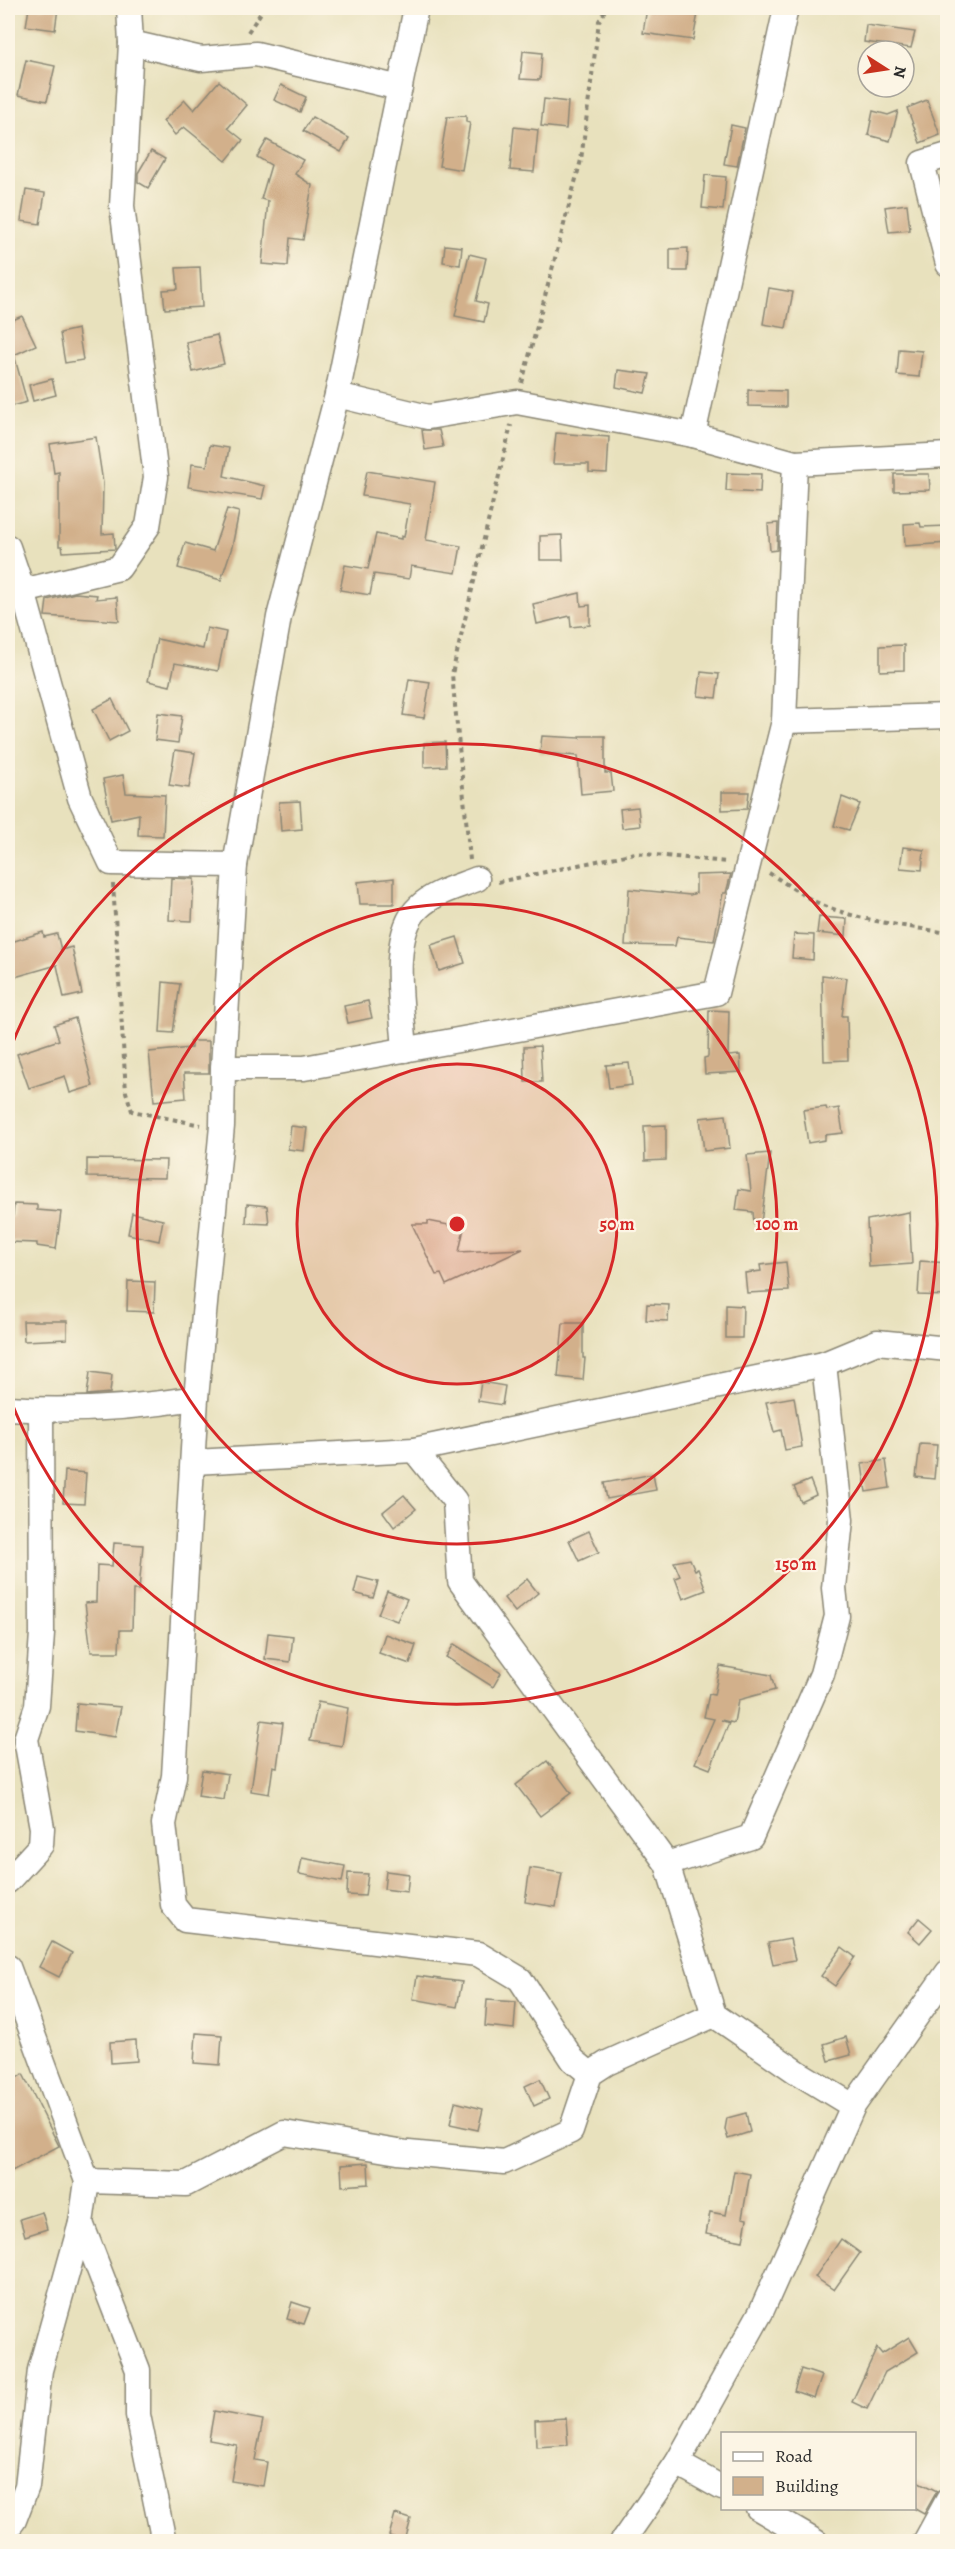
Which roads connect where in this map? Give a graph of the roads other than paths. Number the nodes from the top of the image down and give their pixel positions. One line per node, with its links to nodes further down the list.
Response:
1 (129, 8): 4 (street)
2 (416, 8): 5 (street)
3 (786, 8): 9 (street)
4 (131, 43): 5 (street); 13 (street)
5 (400, 88): 8 (street)
6 (948, 154): 7 (street)
7 (948, 264)
8 (337, 395): 9 (street); 16 (street)
9 (693, 435): 11 (street)
10 (948, 455): 11 (street)
11 (795, 463): 15 (street)
12 (8, 548): 13 (street)
13 (23, 591): 16 (street)
14 (948, 716): 15 (street)
15 (784, 721): 18 (street)
16 (235, 865): 19 (street)
17 (477, 879): 18 (street)
18 (405, 1050): 19 (street)
19 (223, 1068): 22 (street)
20 (948, 1349): 21 (street)
21 (824, 1364): 25 (street); 27 (street)
22 (196, 1398): 24 (street); 26 (street)
23 (8, 1408): 24 (street)
24 (41, 1410): 28 (street)
25 (414, 1450): 26 (street); 27 (street)
26 (194, 1462): 32 (street)
27 (667, 1864): 31 (street)
28 (8, 1881)
29 (8, 1967): 34 (street)
30 (948, 1972): 33 (street)
31 (714, 2015): 32 (street); 33 (street)
32 (590, 2074): 34 (street)
33 (853, 2106): 36 (street)
34 (87, 2181): 35 (street)
35 (81, 2223): 40 (street); 41 (street)
36 (677, 2463): 37 (street); 42 (street)
37 (721, 2487)
38 (948, 2500): 44 (street)
39 (762, 2510): 43 (street)
40 (8, 2528)
41 (164, 2541)
42 (622, 2541)
43 (816, 2541)
44 (925, 2541)

